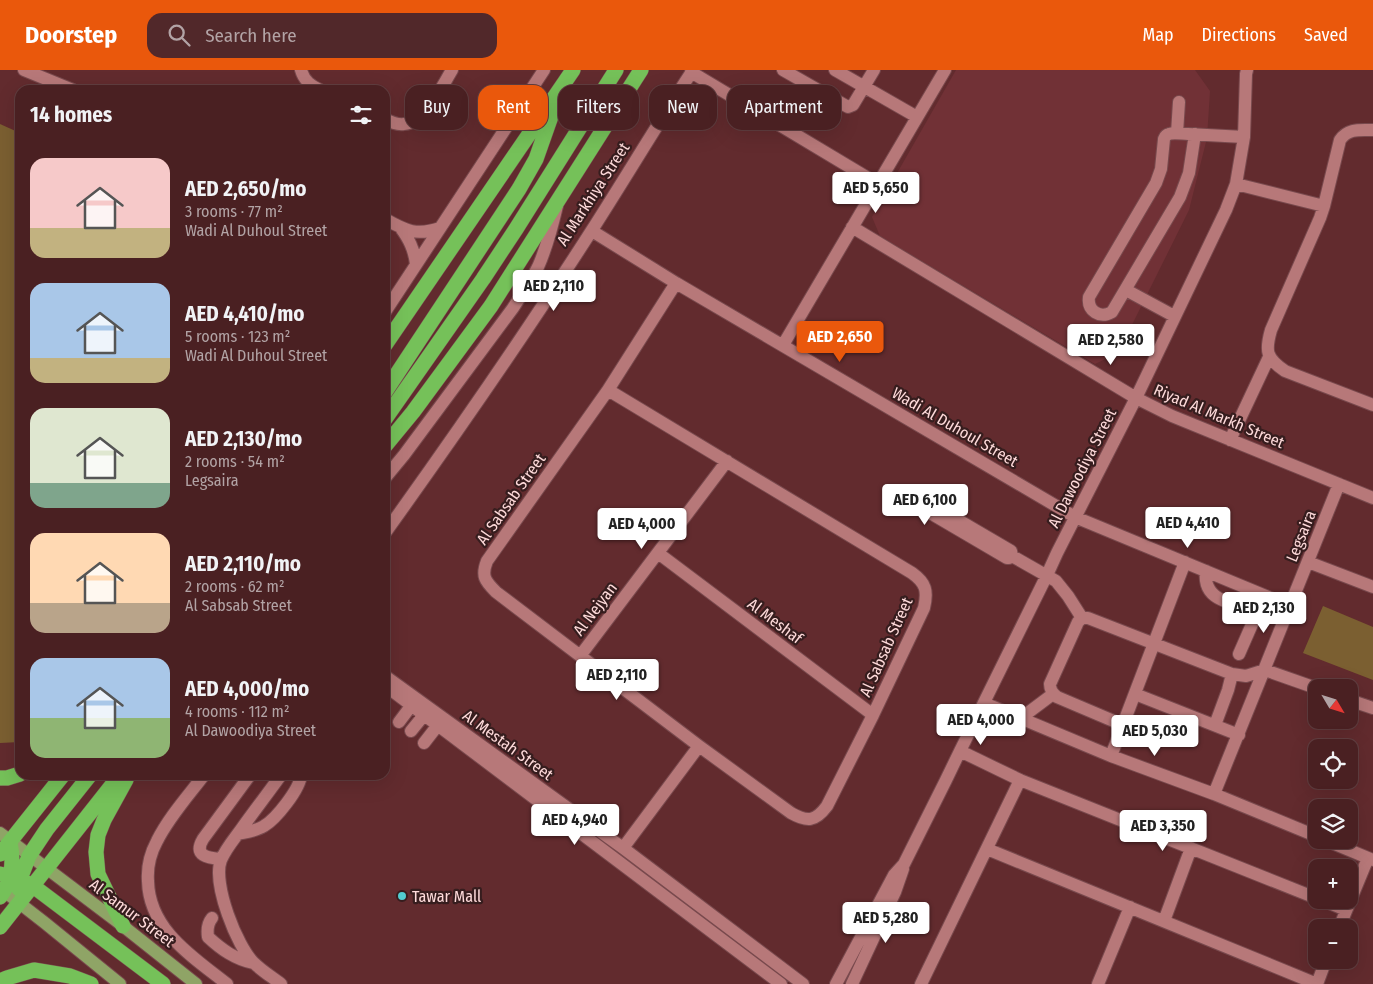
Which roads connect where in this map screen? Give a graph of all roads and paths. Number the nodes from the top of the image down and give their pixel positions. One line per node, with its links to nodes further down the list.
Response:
1 (24, 70): 15 (street)
2 (301, 70): 17 (street)
3 (452, 70): 24 (street)
4 (544, 70): 36 (street)
5 (573, 70): 18 (highway)
6 (616, 70): 50 (highway)
7 (653, 70): 14 (highway)
8 (783, 70): 19 (street)
9 (835, 70): 19 (street)
10 (874, 70): 19 (street)
11 (945, 70): 23 (street)
12 (692, 71): 29 (street); 37 (street, Al Markhiya Street)
13 (1246, 71): 28 (street, Al Dawoodiya Street)
14 (640, 72): 31 (highway, Al Markhiya Street)
15 (38, 73): 16 (street)
16 (63, 85)
17 (311, 85)
18 (563, 85)
19 (864, 86): 23 (street)
20 (558, 93): 43 (highway)
21 (558, 96): 46 (highway)
22 (1179, 102): 26 (street)
23 (918, 117): 29 (street)
24 (390, 122)
25 (1373, 130): 32 (street)
26 (1177, 133): 27 (street); 40 (street)
27 (1195, 134): 28 (street); 40 (street)
28 (1244, 137): 30 (street, Al Dawoodiya Street)
29 (878, 184): 35 (street)
30 (1236, 184): 32 (street); 42 (street, Al Dawoodiya Street)
31 (558, 201): 51 (highway, Al Markhiya Street); 54 (street)
32 (1324, 206): 45 (street)
33 (390, 222): 34 (street)
34 (400, 227): 36 (street); 38 (street)
35 (852, 227): 44 (street); 48 (street, Riyad Al Markh Street)
36 (440, 228): 38 (street)
37 (592, 230): 39 (street, Wadi Al Duhoul Street); 58 (street, Al Markhiya Street)
38 (416, 264): 41 (street)
39 (676, 283): 44 (street, Wadi Al Duhoul Street); 47 (street, Al Sabsab Street)
40 (1126, 290): 42 (street)
41 (390, 304)
42 (1174, 316): 48 (street, Al Dawoodiya Street)
43 (390, 337)
44 (782, 345): 57 (street, Wadi Al Duhoul Street)
45 (1269, 356): 49 (street); 52 (street)
46 (390, 384)
47 (608, 390): 53 (street, Al Sabsab Street); 71 (street, Al Sabsab Street)
48 (1136, 398): 52 (street, Riyad Al Markh Street); 57 (street, Al Dawoodiya Street)
49 (1373, 405)
50 (390, 412)
51 (390, 440)
52 (1230, 440): 55 (street, Riyad Al Markh Street)
53 (727, 462): 60 (street, Al Nejyan); 84 (street, Al Sabsab Street)
54 (390, 472)
55 (1339, 484): 56 (street, Riyad Al Markh Street); 62 (street, Legsaira)
56 (1373, 498)
57 (1075, 517): 61 (street, Wadi Al Duhoul Street); 64 (street, Al Dawoodiya Street)
58 (390, 526)
59 (974, 534): 64 (street)
60 (658, 553): 71 (street, Al Nejyan); 84 (street, Al Meshaf)
61 (1185, 562): 63 (street, Wadi Al Duhoul Street); 69 (street)
62 (1308, 562): 65 (street); 67 (street, Legsaira)
63 (1206, 571): 66 (street, Wadi Al Duhoul Street); 66 (street)
64 (1047, 575): 68 (street); 79 (street, Al Dawoodiya Street)
65 (1373, 587)
66 (1263, 601): 67 (street, Wadi Al Duhoul Street); 70 (street)
67 (1290, 606): 72 (street, Legsaira)
68 (1082, 618): 69 (street); 77 (street)
69 (1154, 644): 73 (street); 78 (street)
70 (1239, 654)
71 (580, 656): 93 (street, Al Sabsab Street)
72 (1265, 670): 73 (street); 75 (street); 91 (street, Legsaira)
73 (1232, 674): 88 (street)
74 (390, 680): 111 (street, Al Mestah Street)
75 (1308, 685)
76 (390, 690): 81 (street, Al Mestah Street)
77 (1053, 694): 85 (street); 87 (street)
78 (1135, 694): 87 (street); 88 (street)
79 (984, 703): 85 (street); 94 (street, Al Dawoodiya Street)
80 (1358, 703): 82 (street)
81 (411, 706): 83 (street, Al Mestah Street); 86 (street)
82 (1373, 708)
83 (424, 715): 89 (street, Al Mestah Street); 90 (street)
84 (874, 715): 93 (street, Al Sabsab Street)
85 (1021, 718): 95 (street)
86 (398, 722)
87 (1123, 725): 95 (street)
88 (1215, 725): 91 (street)
89 (438, 726): 92 (street); 141 (street, Al Mestah Street)
90 (411, 731)
91 (1239, 735): 107 (street, Legsaira)
92 (424, 742)
93 (699, 746): 111 (street)
94 (960, 750): 106 (street); 118 (street, Al Dawoodiya Street)
95 (1111, 756): 107 (street)
96 (15, 776): 97 (highway)
97 (0, 778)
98 (58, 780): 110 (highway)
99 (86, 780): 120 (highway)
100 (116, 780): 119 (highway)
101 (126, 780): 129 (highway)
102 (200, 780): 139 (street, Al Samur Street)
103 (246, 780): 116 (street)
104 (277, 780): 109 (street)
105 (300, 780): 109 (street)
106 (1020, 780): 112 (street); 113 (street)
107 (1214, 794): 108 (street)
108 (1308, 833)
109 (238, 834): 116 (street)
110 (5, 838): 115 (highway); 120 (highway)
111 (623, 848): 142 (street, Al Mestah Street)
112 (1191, 848): 122 (street); 128 (street)
113 (987, 849): 124 (street); 144 (street)
114 (1346, 849): 117 (street)
115 (0, 854)
116 (221, 859): 131 (street)
117 (1370, 859): 125 (street)
118 (904, 864): 134 (street, Al Dawoodiya Street); 143 (street, Al Dawoodiya Street)
119 (46, 869): 120 (highway); 120 (main road, Al Samur Street); 129 (main road, Al Samur Street)
120 (16, 871): 121 (highway); 123 (highway); 137 (highway)
121 (1, 892): 123 (main road)
122 (1308, 895)
123 (20, 903): 130 (highway); 136 (main road)
124 (1130, 907): 128 (street); 145 (street)
125 (1346, 910): 127 (street)
126 (212, 918): 131 (street)
127 (1342, 919)
128 (1164, 921): 146 (street)
129 (123, 926): 138 (main road, Al Samur Street)
130 (0, 927)
131 (254, 963): 140 (street)
132 (1323, 969): 146 (street)
133 (0, 981): 135 (highway)
134 (835, 983)
135 (91, 984)
136 (120, 984)
137 (163, 984)
138 (196, 984)
139 (227, 984)
140 (282, 984)
141 (782, 984)
142 (803, 984)
143 (852, 984)
144 (921, 984)
145 (1098, 984)
146 (1317, 984)

